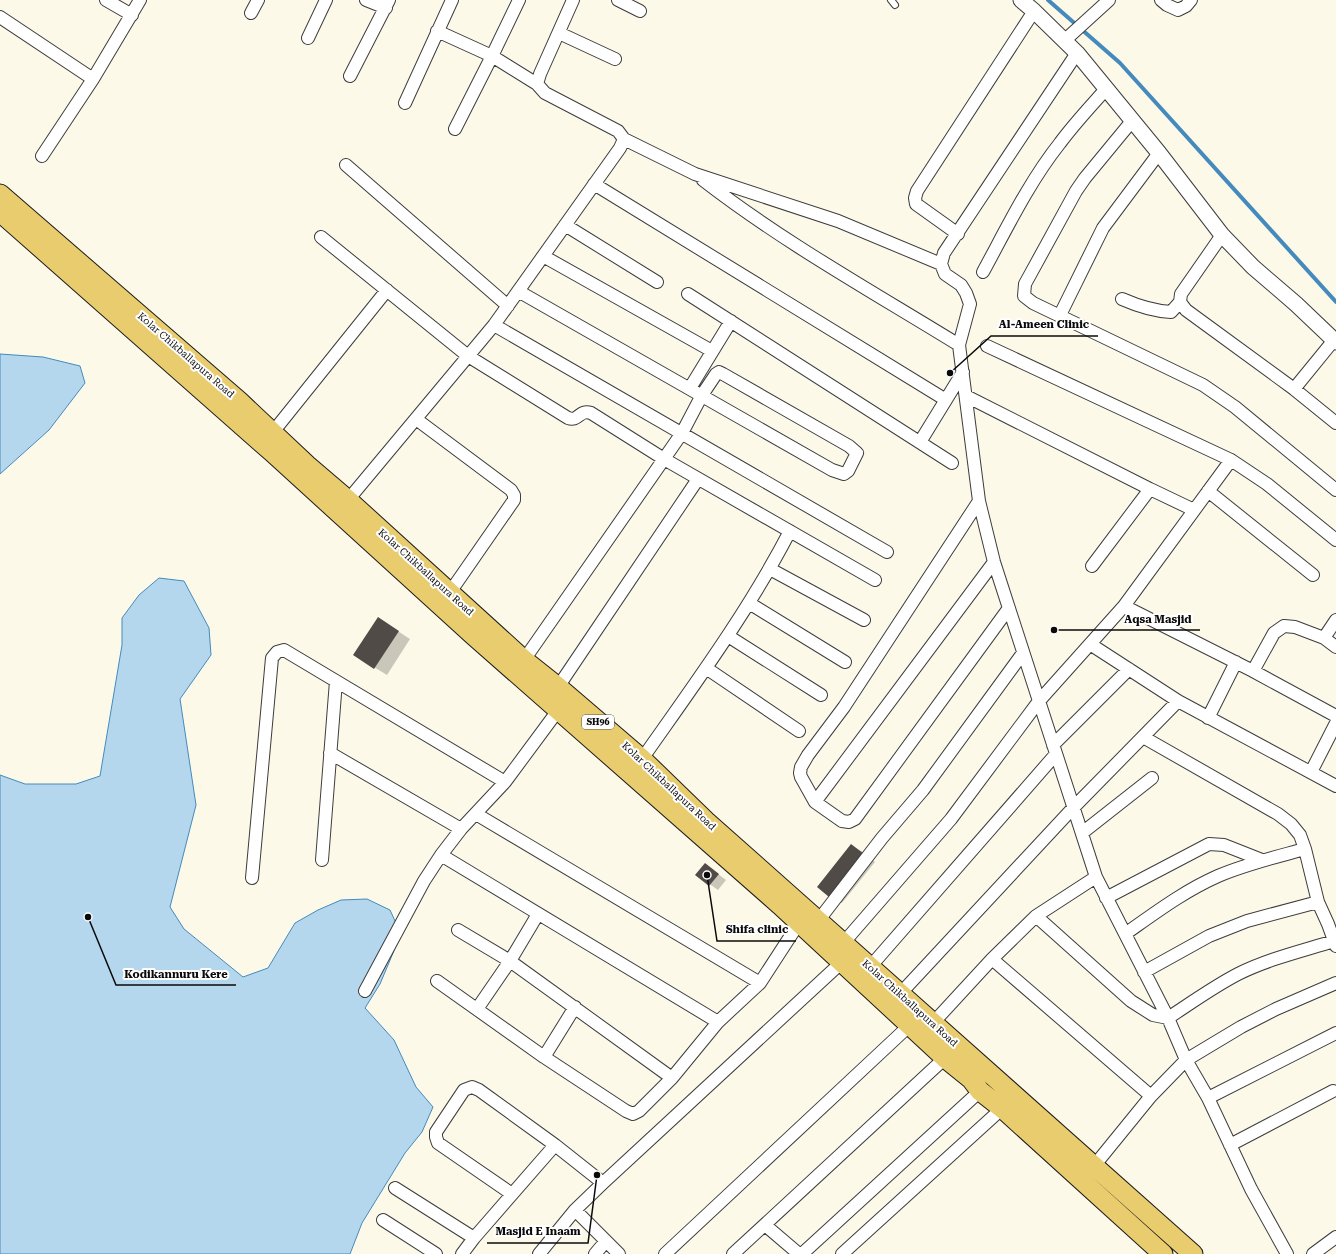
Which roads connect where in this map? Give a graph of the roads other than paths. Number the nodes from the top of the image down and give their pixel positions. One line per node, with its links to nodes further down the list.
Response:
1 (106, 0): 18 (street)
2 (140, 0): 18 (street)
3 (258, 0): 17 (street)
4 (326, 0): 23 (street)
5 (366, 0): 14 (street)
6 (452, 0): 20 (street)
7 (519, 0): 25 (street)
8 (573, 0): 21 (street)
9 (618, 0): 15 (street)
10 (1021, 0): 16 (street)
11 (1109, 0): 22 (street)
12 (1161, 0): 13 (street)
13 (1191, 0)
14 (388, 4): 27 (street)
15 (640, 11)
16 (1034, 11): 22 (street); 43 (street)
17 (251, 14)
18 (132, 15): 28 (street)
19 (0, 17): 28 (street)
20 (437, 31): 25 (street); 31 (street)
21 (559, 33): 26 (street); 29 (street)
22 (1068, 37): 24 (street)
23 (308, 38)
24 (1077, 54): 30 (street); 43 (street)
25 (492, 56): 29 (street); 33 (street)
26 (615, 59)
27 (350, 76)
28 (93, 79): 36 (street)
29 (537, 84): 34 (street)
30 (1106, 89): 32 (street); 48 (street)
31 (405, 103)
32 (1132, 121): 35 (street); 56 (street)
33 (455, 129)
34 (624, 139): 38 (street); 39 (street)
35 (1159, 153): 44 (street); 56 (street)
36 (42, 156)
37 (346, 165): 55 (street)
38 (695, 174): 47 (street); 60 (street)
39 (594, 184): 42 (street); 69 (street)
40 (0, 194): 72 (main road, Kolar Chikballapura Road / SH96)
41 (0, 212): 93 (main road, Kolar Chikballapura Road / SH96)
42 (565, 225): 46 (street); 49 (street)
43 (958, 234): 47 (street)
44 (1222, 235): 54 (street); 59 (street)
45 (321, 237): 50 (street)
46 (543, 256): 51 (street); 62 (street)
47 (941, 264): 60 (street)
48 (984, 272)
49 (657, 282)
50 (387, 290): 63 (street); 72 (street)
51 (518, 291): 55 (street); 65 (street)
52 (688, 294): 57 (street)
53 (1122, 300): 54 (street)
54 (1180, 302): 66 (street)
55 (508, 306): 58 (street)
56 (1060, 315): 80 (street)
57 (731, 321): 62 (street); 74 (street)
58 (494, 325): 63 (street); 73 (street)
59 (1335, 341): 66 (street)
60 (960, 345): 64 (street)
61 (987, 346): 76 (street)
62 (712, 351): 65 (street)
63 (468, 356): 70 (street); 75 (street)
64 (963, 372): 68 (street); 69 (street)
65 (690, 388): 67 (street)
66 (1294, 390): 71 (street)
67 (702, 395): 67 (street); 73 (street)
68 (966, 396): 79 (street); 83 (street)
69 (946, 400): 74 (street)
70 (416, 419): 82 (street); 93 (street)
71 (1336, 423)
72 (273, 432): 82 (main road, Kolar Chikballapura Road / SH96)
73 (682, 433): 75 (street); 87 (street)
74 (920, 442): 77 (street)
75 (664, 459): 78 (street); 104 (street)
76 (1231, 460): 81 (street); 86 (street)
77 (952, 463)
78 (698, 479): 85 (street); 112 (street)
79 (1150, 489): 84 (street); 89 (street)
80 (1336, 490)
81 (1208, 491): 84 (street); 91 (street)
82 (348, 500): 93 (main road, Kolar Chikballapura Road / SH96)
83 (979, 501): 88 (street); 127 (street)
84 (1194, 510): 95 (street)
85 (790, 531): 90 (street); 92 (street)
86 (1336, 540)
87 (887, 552)
88 (994, 562): 96 (street); 127 (street)
89 (1092, 566)
90 (770, 569): 94 (street); 97 (street)
91 (1313, 575)
92 (876, 580)
93 (446, 599): 104 (main road, Kolar Chikballapura Road / SH96); 112 (main road, Kolar Chikballapura Road / SH96)
94 (749, 603): 99 (street); 105 (street)
95 (1124, 606): 101 (street); 106 (street)
96 (1009, 608): 103 (street); 127 (street)
97 (864, 620)
98 (1336, 620): 100 (street)
99 (728, 636): 107 (street); 111 (street)
100 (1324, 638): 102 (street); 109 (street)
101 (1090, 644): 108 (street); 113 (street)
102 (1336, 647)
103 (1023, 653): 113 (street); 142 (street)
104 (524, 660): 112 (main road, Kolar Chikballapura Road / SH96)
105 (845, 662)
106 (1236, 662): 109 (street); 116 (street)
107 (706, 668): 118 (street); 122 (street)
108 (1129, 669): 114 (street); 120 (street)
109 (1254, 671): 115 (street)
110 (336, 681): 121 (street); 125 (street); 137 (street)
111 (821, 695)
112 (562, 698): 122 (main road, Kolar Chikballapura Road / SH96); 125 (street); 144 (main road, Kolar Chikballapura Road / SH96)
113 (1039, 701): 120 (street); 148 (street)
114 (1178, 702): 116 (street); 119 (street)
115 (1336, 716)
116 (1208, 718): 123 (street)
117 (1336, 722): 123 (street)
118 (799, 731)
119 (1143, 737): 128 (street); 132 (street)
120 (1054, 749): 128 (street); 151 (street)
121 (330, 753): 130 (street); 134 (street)
122 (642, 759): 142 (main road, Kolar Chikballapura Road / SH96)
123 (1311, 772): 126 (street)
124 (1152, 778): 131 (street)
125 (505, 782): 129 (street)
126 (1336, 786)
127 (815, 802)
128 (1073, 808): 131 (street); 157 (street)
129 (476, 814): 130 (street); 154 (street)
130 (461, 829): 133 (street)
131 (1082, 833): 136 (street)
132 (1305, 849): 135 (street); 139 (street)
133 (441, 855): 140 (street); 156 (street)
134 (322, 860)
135 (1262, 860): 138 (street); 146 (street)
136 (1096, 876): 138 (street); 141 (street)
137 (252, 878)
138 (1106, 898): 146 (street)
139 (1318, 902): 143 (street); 152 (street)
140 (538, 914): 150 (street); 161 (street)
141 (1036, 916): 149 (street); 160 (street)
142 (818, 921): 148 (main road, Kolar Chikballapura Road / SH96)
143 (1332, 922): 147 (street)
144 (799, 923): 148 (main road, Kolar Chikballapura Road / SH96); 154 (street)
145 (458, 930): 150 (street)
146 (1124, 934): 152 (street)
147 (1335, 943): 160 (street)
148 (839, 953): 151 (main road, Kolar Chikballapura Road / SH96); 163 (main road, Kolar Chikballapura Road / SH96); 177 (street)
149 (992, 959): 162 (street); 171 (street)
150 (510, 961): 158 (street); 159 (street)
151 (870, 967): 157 (main road, Kolar Chikballapura Road / SH96)
152 (1144, 972): 160 (street)
153 (437, 982): 159 (street)
154 (760, 983): 161 (street)
155 (1336, 983): 167 (street)
156 (365, 991)
157 (900, 994): 162 (main road, Kolar Chikballapura Road / SH96)
158 (575, 1008): 165 (street); 168 (street)
159 (477, 1009): 165 (street)
160 (1168, 1018): 167 (street)
161 (718, 1022): 168 (street)
162 (934, 1023): 173 (main road, Kolar Chikballapura Road / SH96)
163 (910, 1025): 166 (main road, Kolar Chikballapura Road / SH96); 191 (street)
164 (1336, 1033): 172 (street)
165 (544, 1057): 168 (street)
166 (945, 1058): 169 (main road, Kolar Chikballapura Road / SH96); 182 (street)
167 (1186, 1060): 171 (street); 172 (street)
168 (672, 1078)
169 (980, 1091): 173 (main road, Kolar Chikballapura Road / SH96); 193 (street)
170 (1333, 1091): 175 (street)
171 (1151, 1096): 176 (street)
172 (1208, 1098): 175 (street)
173 (1009, 1102): 176 (main road, Kolar Chikballapura Road / SH96); 194 (street); 195 (main road, Kolar Chikballapura Road / SH96)
174 (555, 1145): 177 (street); 179 (street); 179 (street)
175 (1230, 1145): 197 (street)
176 (1094, 1166): 196 (main road, Kolar Chikballapura Road / SH96)
177 (603, 1183): 180 (street)
178 (395, 1188): 184 (street)
179 (512, 1194): 184 (street)
180 (575, 1210): 185 (street); 188 (street)
181 (383, 1220): 186 (street)
182 (765, 1224): 192 (street); 193 (street)
183 (1336, 1237): 198 (street)
184 (474, 1238): 187 (street)
185 (606, 1241): 189 (street); 190 (street)
186 (436, 1254)
187 (462, 1254)
188 (539, 1254)
189 (595, 1254)
190 (619, 1254)
191 (665, 1254)
192 (733, 1254)
193 (800, 1254)
194 (842, 1254)
195 (1163, 1254)
196 (1193, 1254)
197 (1287, 1254)
198 (1313, 1254)

